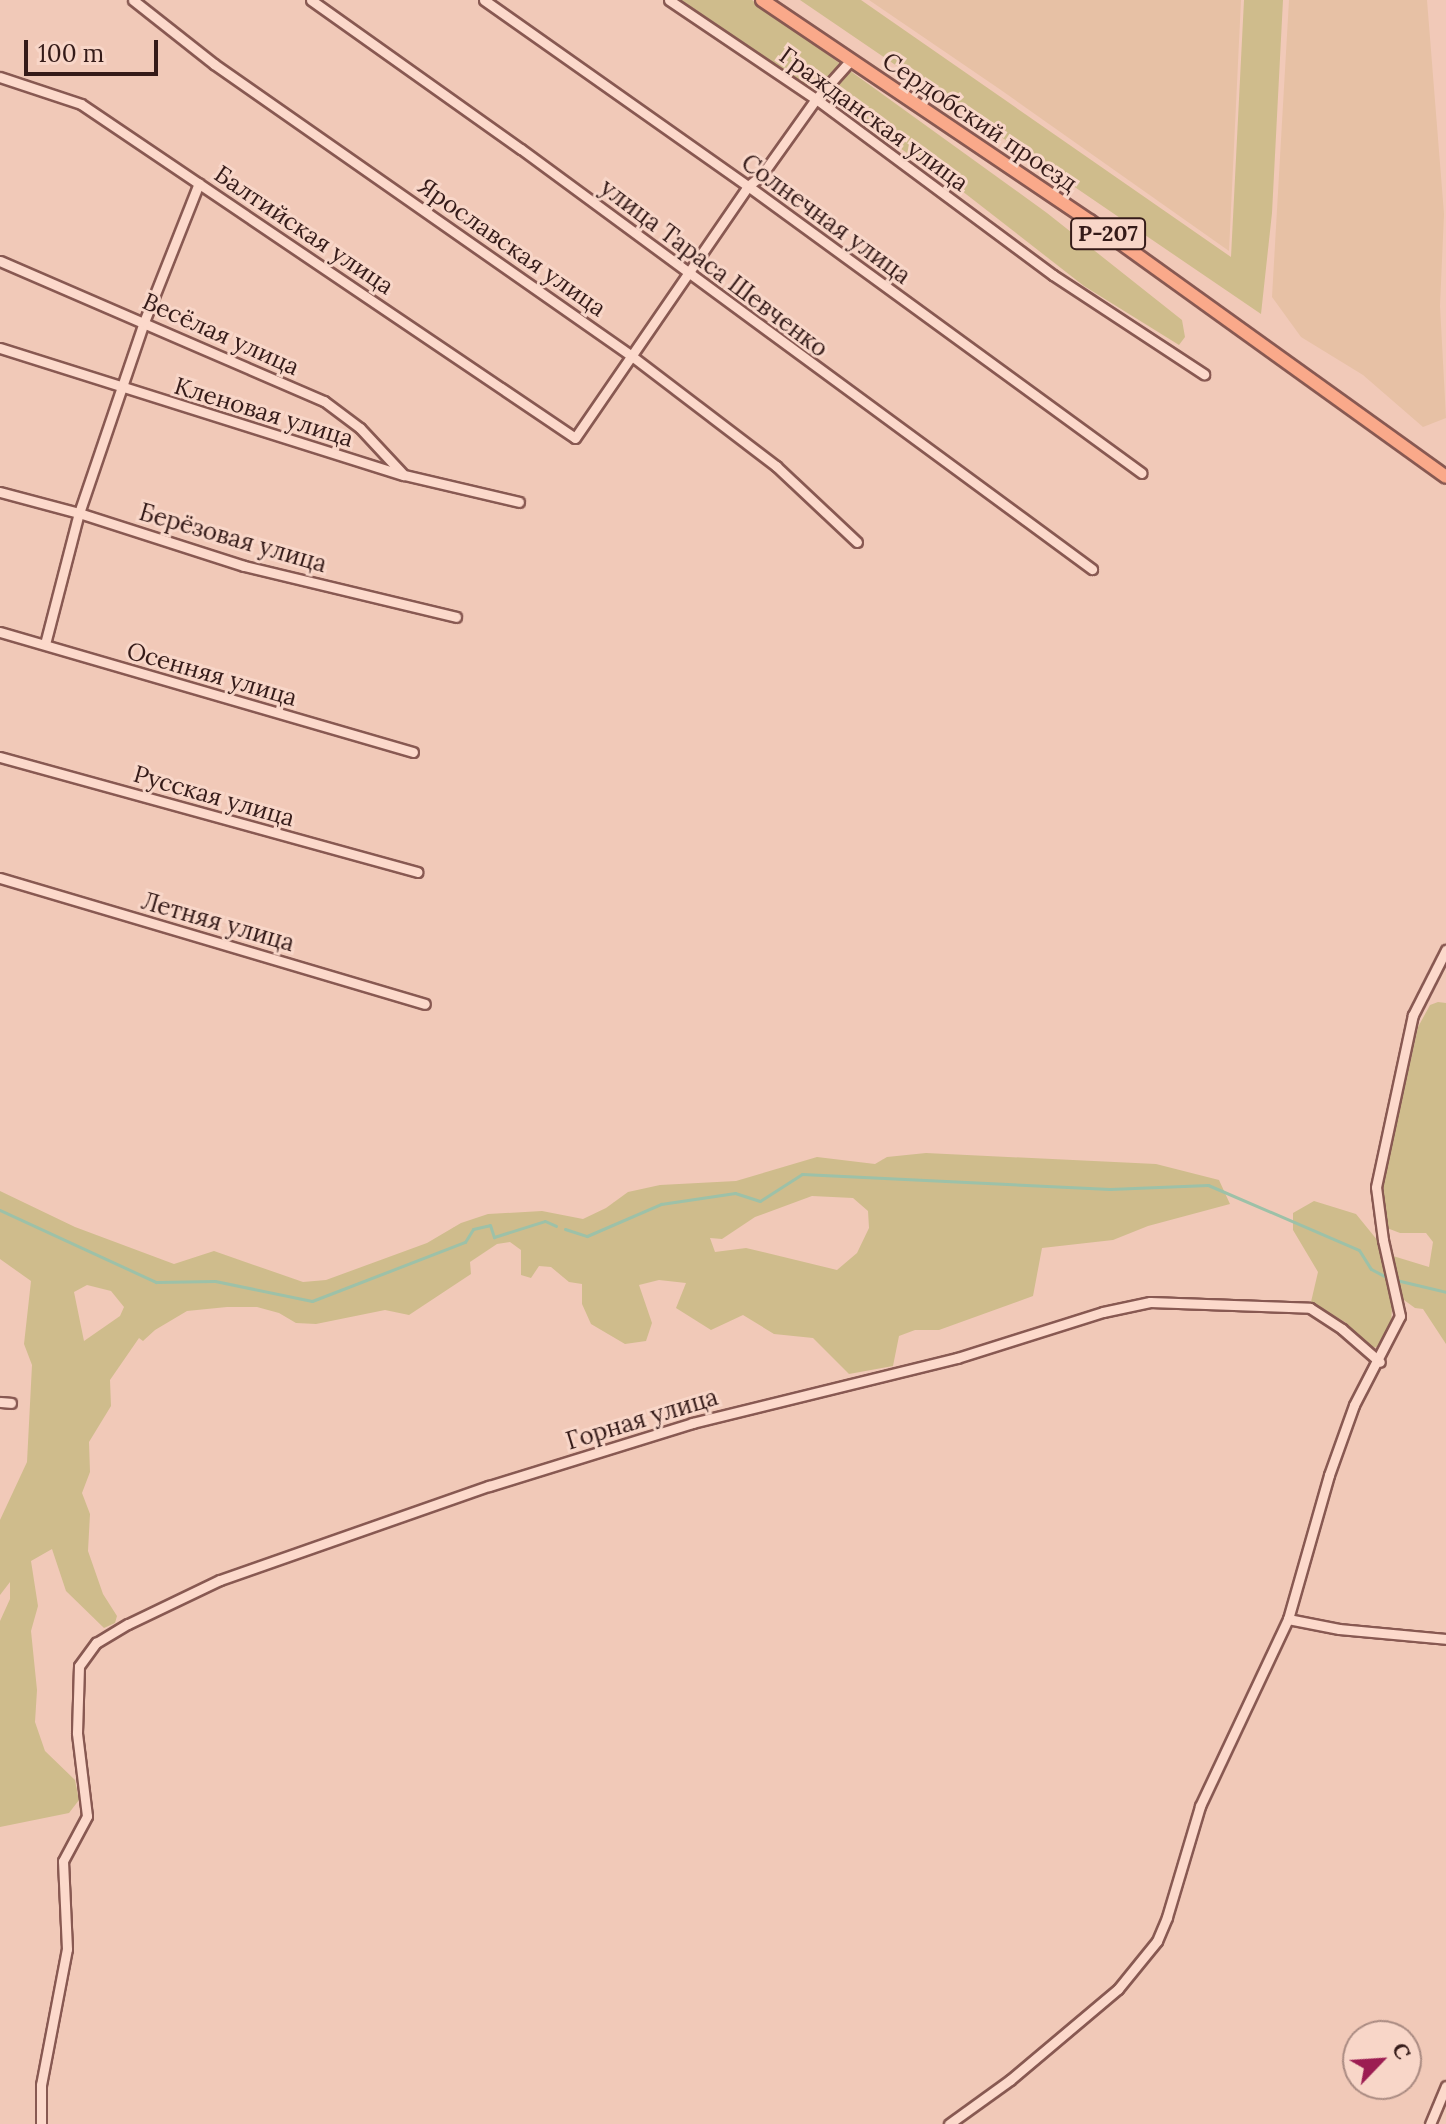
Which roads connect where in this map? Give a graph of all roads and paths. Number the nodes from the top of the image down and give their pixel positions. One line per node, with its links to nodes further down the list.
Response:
1 (133, 0): 15 (street, Ярославская улица)
2 (311, 0): 12 (street, улица Тараса Шевченко)
3 (484, 0): 10 (street, Солнечная улица)
4 (669, 0): 8 (street, Гражданская улица)
5 (762, 0): 6 (main road, Сердобский проезд / Р-207)
6 (850, 61): 8 (street); 19 (main road, Сердобский проезд / Р-207)
7 (0, 77): 9 (street, Балтийская улица)
8 (816, 99): 10 (street); 16 (street, Гражданская улица)
9 (199, 183): 13 (street); 15 (street, Балтийская улица)
10 (748, 186): 12 (street); 18 (street, Солнечная улица)
11 (0, 261): 13 (street, Весёлая улица)
12 (689, 276): 15 (street); 25 (street, улица Тараса Шевченко)
13 (144, 322): 17 (street); 20 (street, Весёлая улица)
14 (0, 348): 17 (street, Кленовая улица)
15 (633, 357): 24 (street, Ярославская улица)
16 (1204, 374)
17 (122, 389): 20 (street, Кленовая улица); 23 (street)
18 (1142, 473)
19 (1445, 473)
20 (404, 475): 22 (street, Кленовая улица)
21 (0, 492): 23 (street, Берёзовая улица)
22 (519, 502)
23 (79, 513): 26 (street, Берёзовая улица); 28 (street)
24 (857, 542)
25 (1092, 569)
26 (456, 617)
27 (0, 632): 28 (street, Осенняя улица)
28 (45, 644): 29 (street, Осенняя улица)
29 (413, 752)
30 (0, 757): 31 (street, Русская улица)
31 (417, 872)
32 (0, 878): 34 (street, Летняя улица)
33 (1446, 950): 35 (street)
34 (425, 1004)
35 (1380, 1362): 38 (street); 41 (street, Горная улица)
36 (0, 1402): 37 (street)
37 (11, 1403)
38 (1288, 1619): 39 (street); 42 (street)
39 (1446, 1639)
40 (1446, 2086): 43 (street)
41 (41, 2124)
42 (949, 2124)
43 (1430, 2124)

